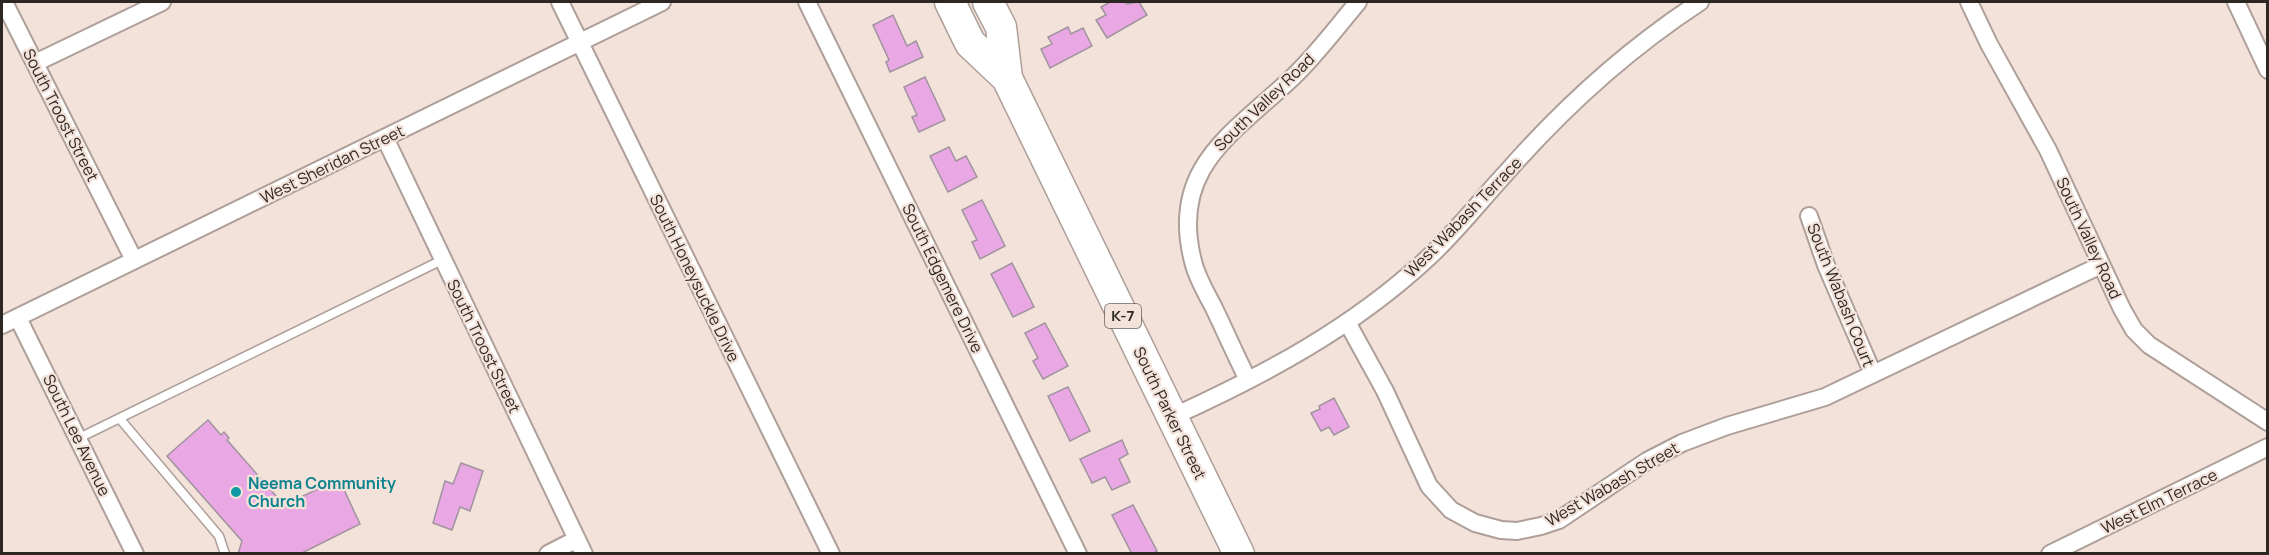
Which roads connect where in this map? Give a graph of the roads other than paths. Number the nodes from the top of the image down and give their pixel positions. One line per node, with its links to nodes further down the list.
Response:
1 (4, 2): 13 (street, South Troost Street)
2 (162, 2): 13 (street)
3 (560, 2): 12 (street, South Honeysuckle Drive)
4 (662, 2): 12 (street, West Sheridan Street)
5 (807, 2): 36 (street, South Edgemere Drive)
6 (950, 2): 15 (highway, South Parker Street / K-7)
7 (1358, 2): 25 (street, South Valley Road)
8 (1700, 2): 22 (street, West Wabash Terrace)
9 (1969, 2): 20 (street, South Valley Road)
10 (2236, 2): 14 (street)
11 (996, 4): 15 (highway, South Parker Street / K-7)
12 (579, 42): 16 (street, West Sheridan Street); 35 (street, South Honeysuckle Drive)
13 (35, 63): 18 (street, South Troost Street)
14 (2268, 70)
15 (1007, 78): 26 (highway, South Parker Street / K-7)
16 (385, 138): 18 (street, West Sheridan Street); 19 (street, South Troost Street)
17 (1809, 216): 24 (street, South Wabash Court)
18 (134, 260): 21 (street, West Sheridan Street)
19 (442, 260): 27 (lane); 31 (street, South Troost Street)
20 (2101, 265): 24 (street, West Wabash Street); 28 (street, South Valley Road)
21 (18, 318): 23 (street, West Sheridan Street); 29 (street, South Lee Avenue)
22 (1347, 322): 24 (street, West Wabash Street); 25 (street, West Wabash Terrace)
23 (2, 326)
24 (1873, 374)
25 (1248, 380): 26 (street, West Wabash Terrace)
26 (1172, 417): 37 (highway, South Parker Street / K-7)
27 (120, 419): 29 (lane); 33 (lane)
28 (2268, 422)
29 (79, 438): 32 (street, South Lee Avenue)
30 (2268, 447): 38 (street, West Elm Terrace)
31 (581, 546): 34 (street)
32 (135, 554)
33 (225, 554)
34 (548, 554)
35 (831, 554)
36 (1078, 554)
37 (1239, 554)
38 (2050, 554)

